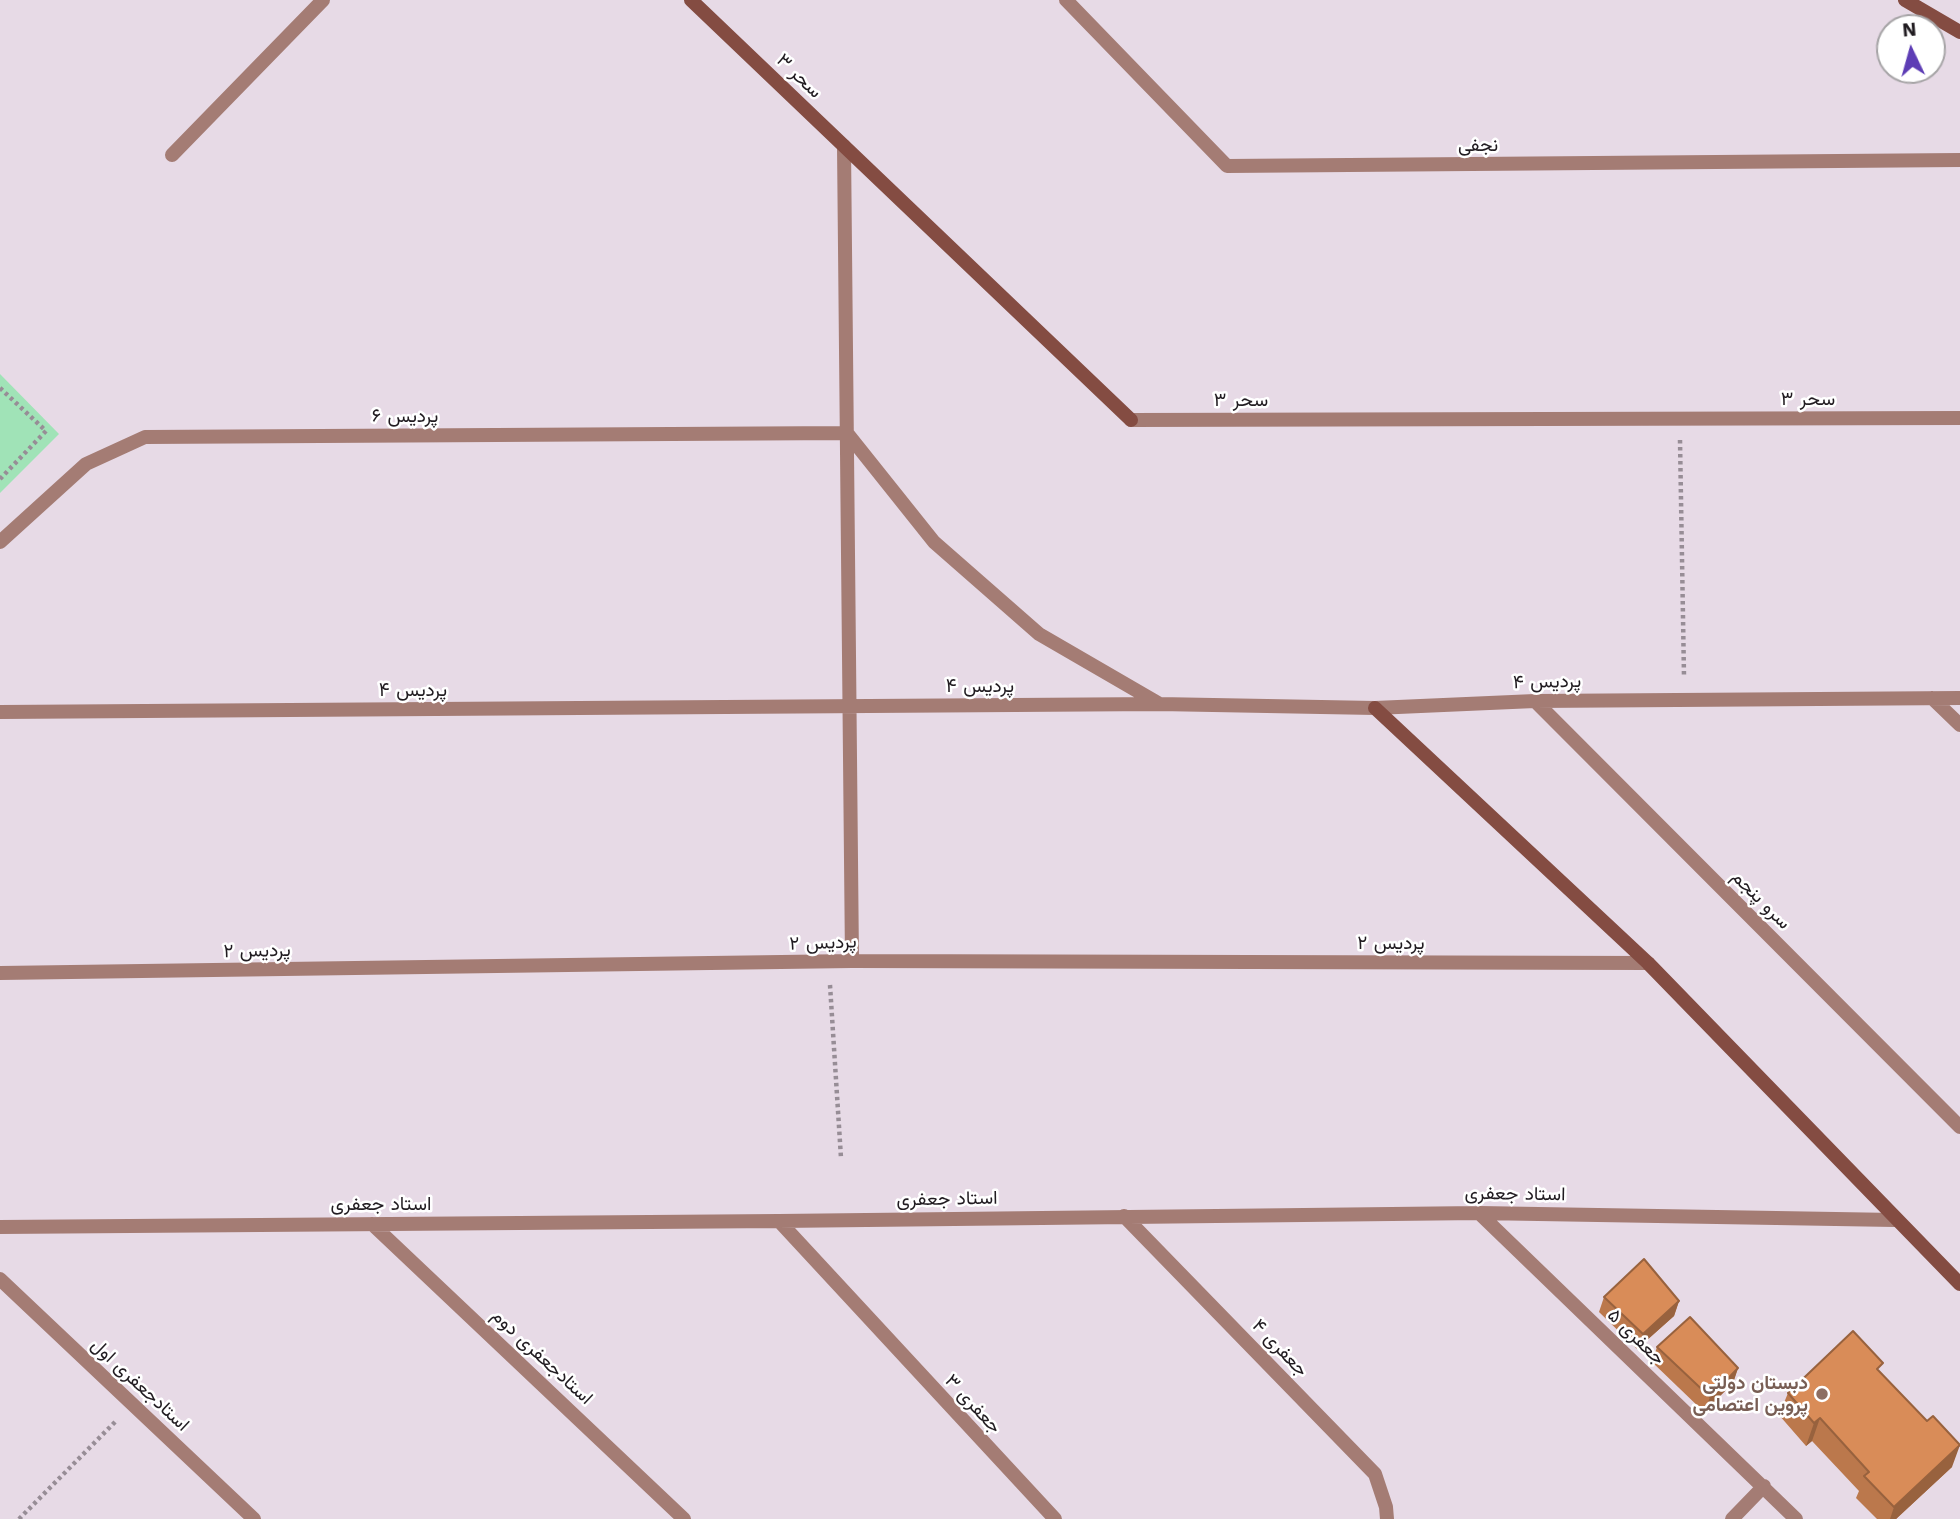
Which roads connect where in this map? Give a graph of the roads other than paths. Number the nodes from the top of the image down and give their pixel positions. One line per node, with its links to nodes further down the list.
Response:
1 (323, 0): 7 (street)
2 (691, 0): 6 (main road, سحر ۳)
3 (1066, 0): 8 (street, نجفی)
4 (1905, 0): 5 (main road)
5 (1960, 32)
6 (844, 146): 10 (main road, سحر ۳); 11 (street)
7 (172, 155)
8 (1960, 160)
9 (1960, 418): 10 (street, سحر ۳)
10 (1131, 420)
11 (847, 433): 12 (street, پردیس ۶); 16 (street); 17 (street)
12 (0, 542)
13 (1932, 698): 14 (street, پردیس ۴); 15 (street, پردیس ۴); 20 (street)
14 (1960, 698)
15 (1535, 701): 18 (street, پردیس ۴); 24 (street, سرو پنجم)
16 (1159, 704): 17 (street, پردیس ۴); 18 (street, پردیس ۴)
17 (849, 706): 19 (street, پردیس ۴); 21 (street)
18 (1375, 708): 22 (main road)
19 (0, 712)
20 (1960, 725)
21 (852, 961): 22 (street, پردیس ۲); 23 (street, پردیس ۲)
22 (1648, 963): 27 (main road)
23 (0, 973)
24 (1960, 1127)
25 (1479, 1213): 26 (street, استاد جعفری); 27 (street, استاد جعفری); 33 (street, جعفری ۵)
26 (1124, 1216): 28 (street, استاد جعفری); 37 (street, جعفری ۴)
27 (1895, 1220): 32 (main road)
28 (779, 1221): 29 (street, استاد جعفری); 36 (street, جعفری ۳)
29 (372, 1224): 30 (street, استاد جعفری); 35 (street, استادجعفری دوم)
30 (0, 1227)
31 (0, 1279): 34 (street, استادجعفری اول)
32 (1960, 1284)
33 (1764, 1486): 38 (street); 39 (street, جعفری ۵)
34 (254, 1519)
35 (684, 1519)
36 (1055, 1519)
37 (1387, 1519)
38 (1732, 1519)
39 (1796, 1519)

